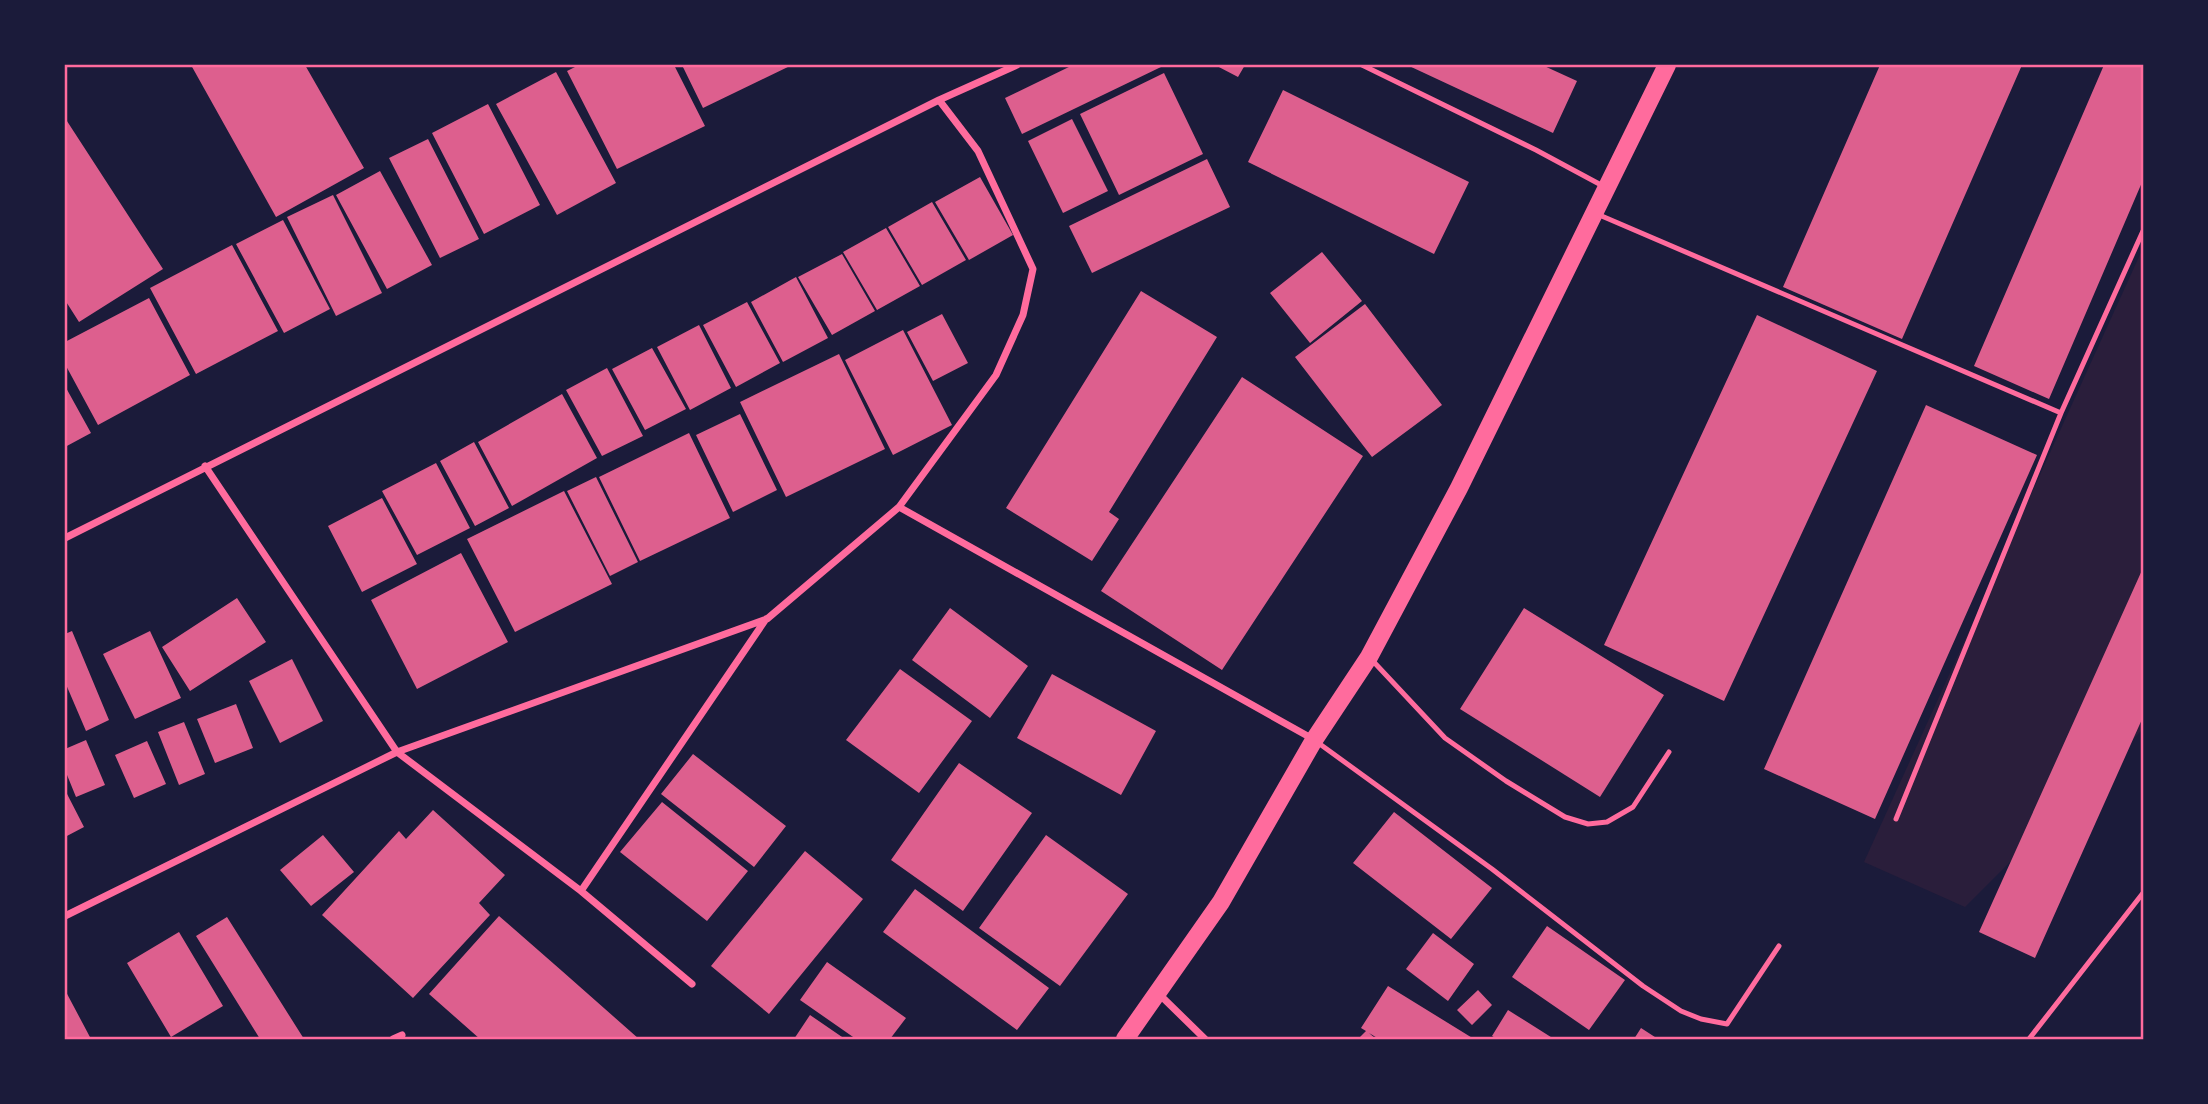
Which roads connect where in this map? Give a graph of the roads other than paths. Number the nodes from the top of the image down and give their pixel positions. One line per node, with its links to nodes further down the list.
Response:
1 (1017, 65): 4 (street)
2 (1362, 65): 5 (lane)
3 (1667, 65): 5 (main road)
4 (939, 100): 9 (street); 10 (street)
5 (1606, 187): 6 (main road)
6 (1594, 212): 8 (lane); 13 (main road)
7 (2143, 232): 8 (lane)
8 (2061, 413): 17 (lane)
9 (205, 466): 11 (street); 15 (street)
10 (899, 507): 12 (street); 14 (street)
11 (65, 538)
12 (767, 619): 15 (street); 18 (street)
13 (1369, 657): 14 (main road); 16 (lane)
14 (1314, 740): 21 (lane); 23 (main road)
15 (397, 752): 18 (street); 20 (street)
16 (1669, 752)
17 (1896, 819)
18 (581, 891): 22 (street)
19 (2143, 892): 28 (lane)
20 (65, 916)
21 (1779, 946)
22 (692, 984)
23 (1159, 994): 26 (main road); 27 (street)
24 (402, 1035): 25 (street)
25 (394, 1039)
26 (1125, 1039)
27 (1205, 1039)
28 (2029, 1039)

